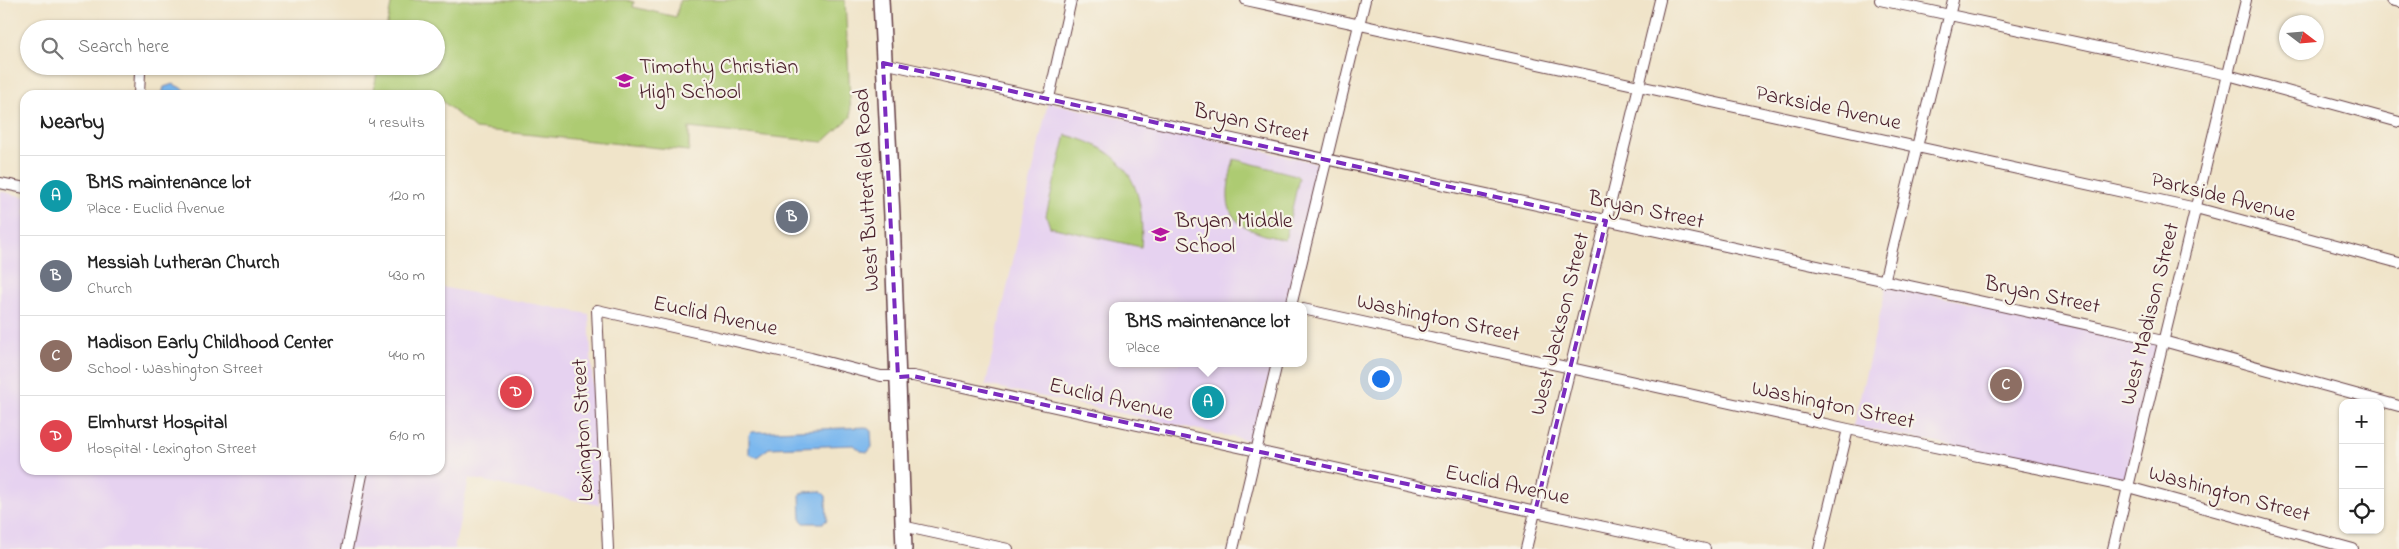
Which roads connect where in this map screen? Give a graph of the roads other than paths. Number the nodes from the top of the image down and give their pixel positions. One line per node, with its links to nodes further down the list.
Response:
1 (881, 0): 13 (main road, West Butterfield Road)
2 (1071, 0): 18 (street)
3 (1246, 0): 12 (street, Parkside Avenue)
4 (1365, 0): 12 (street)
5 (1660, 0): 16 (street, West Jackson Street)
6 (1880, 0): 11 (street)
7 (1953, 0): 11 (street)
8 (2246, 0): 15 (street, West Madison Street)
9 (2390, 0): 10 (street)
10 (2399, 2)
11 (1949, 15): 15 (street); 20 (street)
12 (1359, 25): 16 (street, Parkside Avenue); 21 (street)
13 (883, 63): 18 (street, Bryan Street); 34 (main road, West Butterfield Road)
14 (140, 75): 17 (street)
15 (2228, 75): 19 (street); 24 (street, West Madison Street)
16 (1639, 86): 20 (street, Parkside Avenue); 25 (street, West Jackson Street)
17 (139, 90)
18 (1049, 98): 21 (street, Bryan Street)
19 (2399, 122)
20 (1917, 147): 24 (street, Parkside Avenue); 27 (street)
21 (1326, 160): 25 (street, Bryan Street); 28 (street)
22 (0, 183): 23 (street)
23 (20, 187)
24 (2196, 208): 26 (street, Parkside Avenue); 31 (street, West Madison Street)
25 (1606, 221): 27 (street, Bryan Street); 33 (street, West Jackson Street)
26 (2399, 263)
27 (1884, 282): 31 (street, Bryan Street)
28 (1292, 302)
29 (597, 310): 34 (street, Euclid Avenue); 43 (street, Lexington Street)
30 (1307, 310): 33 (street, Washington Street)
31 (2163, 341): 35 (street, Bryan Street); 39 (street, West Madison Street)
32 (1276, 367): 37 (street)
33 (1570, 368): 36 (street, Washington Street); 40 (street, West Jackson Street)
34 (898, 377): 37 (street, Euclid Avenue); 41 (main road, West Butterfield Road)
35 (2399, 406)
36 (1848, 429): 39 (street, Washington Street); 49 (street)
37 (1256, 451): 40 (street, Euclid Avenue); 46 (street)
38 (363, 475): 42 (street)
39 (2128, 487): 50 (street, West Madison Street); 51 (street, Washington Street)
40 (1535, 512): 47 (street, West Jackson Street); 48 (street, Euclid Avenue)
41 (902, 526): 44 (main road, West Butterfield Road); 45 (street)
42 (347, 549)
43 (608, 549)
44 (904, 549)
45 (1008, 549)
46 (1233, 549)
47 (1526, 549)
48 (1705, 549)
49 (1818, 549)
50 (2113, 549)
51 (2353, 549)

